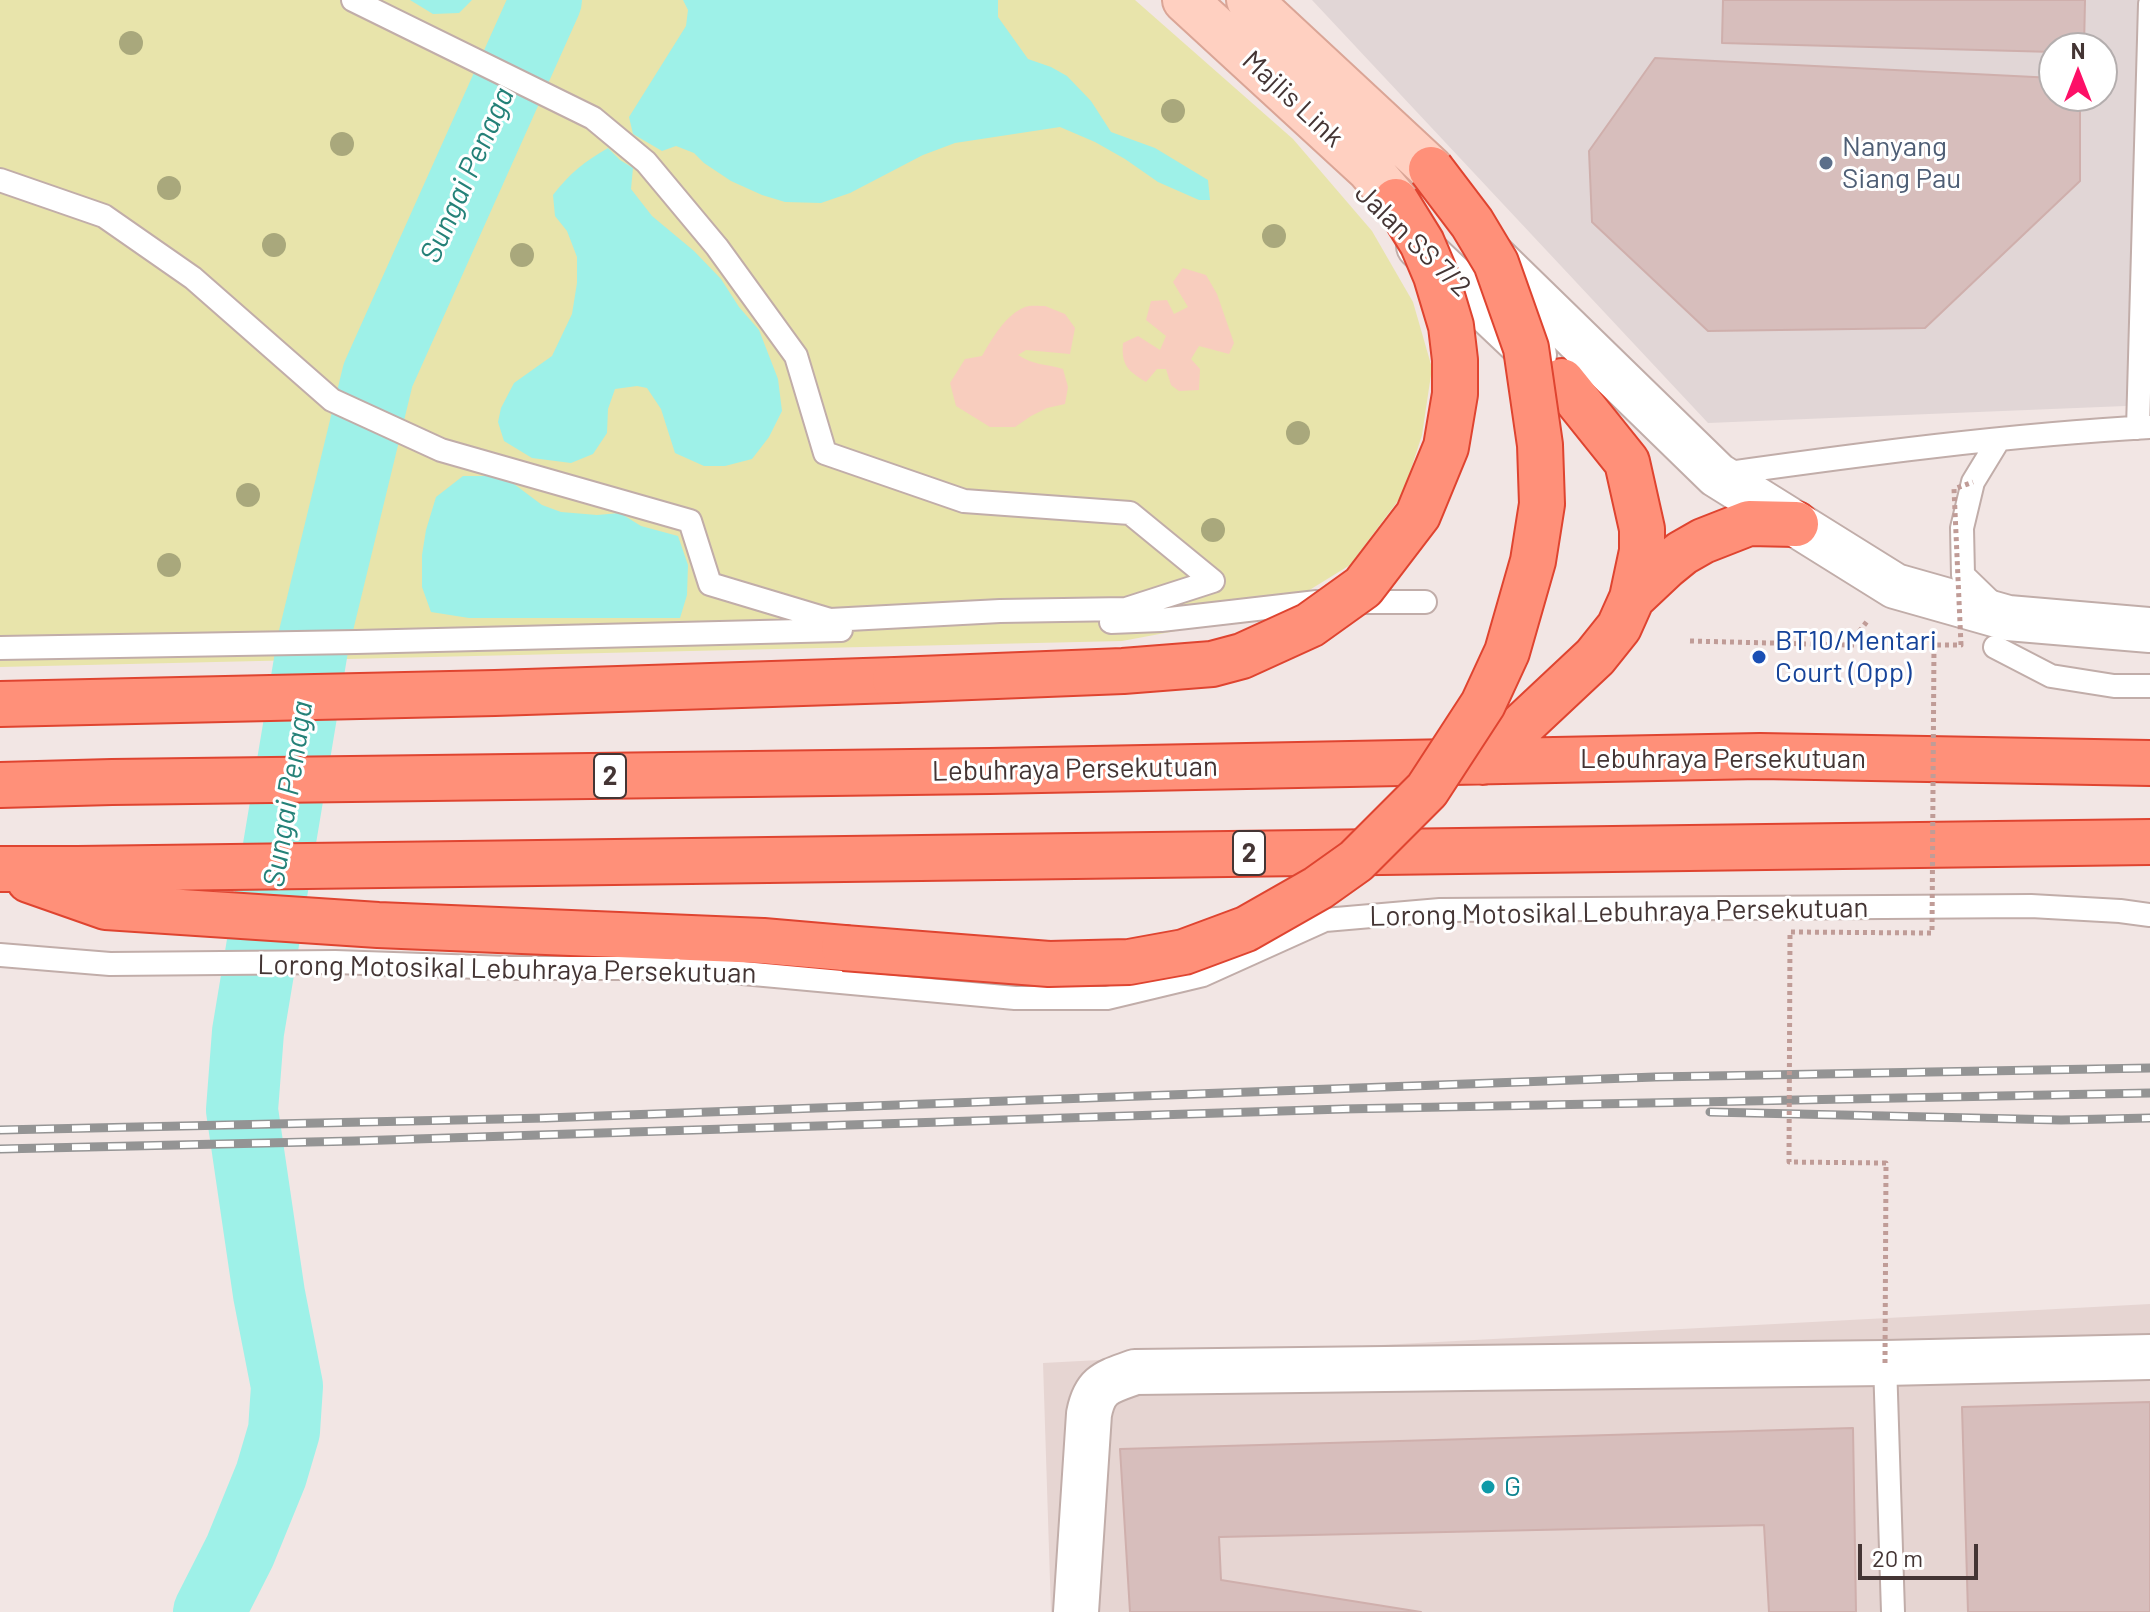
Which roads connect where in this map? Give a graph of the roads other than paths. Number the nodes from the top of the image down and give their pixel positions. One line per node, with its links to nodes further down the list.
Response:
1 (353, 0): 7 (lane)
2 (1240, 0): 13 (street, Jalan SS 7/2)
3 (1249, 0): 6 (main road, Majlis Link)
4 (1171, 2): 8 (main road, Majlis Link); 9 (street, Jalan SS 7/2)
5 (2150, 4): 11 (lane)
6 (1431, 169): 27 (highway, bridge)
7 (0, 180)
8 (1396, 201): 22 (highway, bridge)
9 (1465, 290): 10 (street, Jalan SS 7/2); 16 (lane)
10 (1562, 381): 15 (highway)
11 (2144, 428): 12 (lane)
12 (1998, 441): 13 (lane); 19 (lane)
13 (1717, 475): 14 (street, Jalan SS 7/2)
14 (1796, 524): 15 (highway); 19 (street, Jalan SS 7/2)
15 (1632, 598): 23 (highway)
16 (1317, 602): 17 (lane); 20 (lane)
17 (1425, 602)
18 (2150, 630): 19 (street)
19 (2002, 633): 21 (lane)
20 (0, 648)
21 (2150, 686)
22 (0, 704)
23 (1483, 762): 24 (highway, Lebuhraya Persekutuan / 2); 25 (highway, Lebuhraya Persekutuan / 2)
24 (2150, 763)
25 (0, 785)
26 (2150, 842): 27 (highway, 2)
27 (0, 869)
28 (2150, 915): 29 (lane, Lorong Motosikal Lebuhraya Persekutuan)
29 (0, 955)
30 (2150, 1357): 31 (street)
31 (1885, 1363): 32 (street); 33 (lane)
32 (1076, 1612)
33 (1893, 1612)

